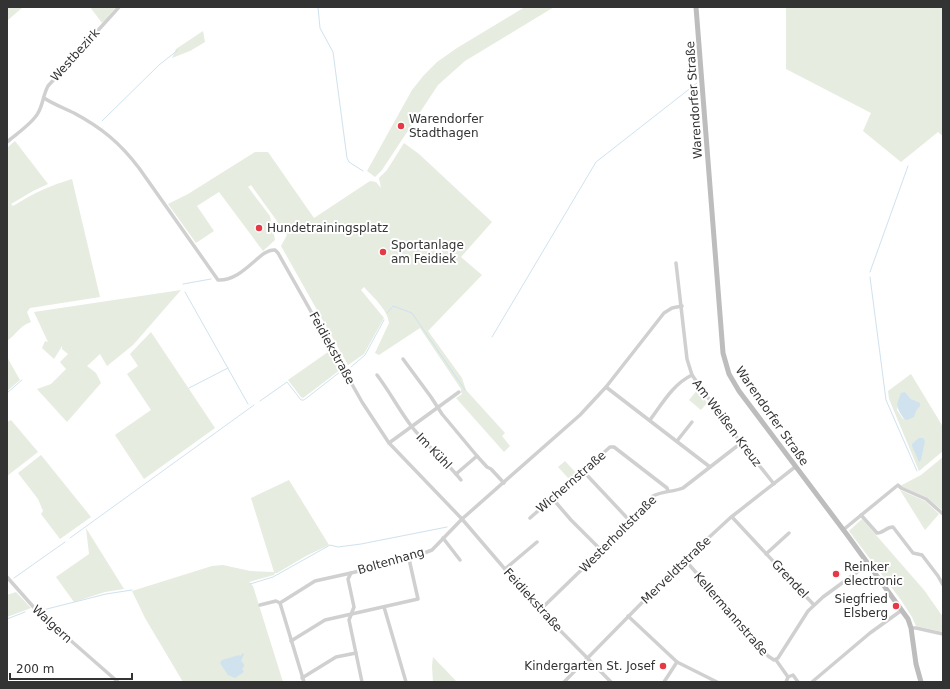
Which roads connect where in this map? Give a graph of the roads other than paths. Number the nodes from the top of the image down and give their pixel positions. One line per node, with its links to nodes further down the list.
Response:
1 (119, 7): 3 (street, Westbezirk)
2 (696, 7): 21 (main road, Warendorfer Straße)
3 (44, 98): 4 (street, Westbezirk); 17 (street, Feidiekstraße)
4 (7, 142)
5 (676, 263): 6 (street, Am Weißen Kreuz)
6 (682, 306): 9 (street, Am Weißen Kreuz); 10 (street, Boltenhang)
7 (403, 359): 12 (street)
8 (377, 375): 15 (street, Im Kühl)
9 (692, 375): 13 (street); 18 (street, Am Weißen Kreuz)
10 (606, 387): 13 (street); 25 (street, Boltenhang)
11 (459, 392): 12 (street, Im Kühl)
12 (438, 408): 15 (street, Im Kühl); 19 (street)
13 (650, 420): 16 (street)
14 (692, 422): 16 (street)
15 (412, 427): 17 (street, Im Kühl); 23 (street, Im Kühl)
16 (676, 441): 20 (street)
17 (389, 443): 33 (street, Feidiekstraße)
18 (741, 443): 20 (street, Westerholtstraße); 26 (street, Am Weißen Kreuz)
19 (477, 456): 23 (street, Im Kühl); 25 (street)
20 (710, 467): 27 (street, Westerholtstraße)
21 (796, 467): 26 (street, Merveldtstraße); 35 (main road, Warendorfer Straße)
22 (583, 471): 27 (street, Wichernstraße); 28 (street, Wichernstraße); 34 (street)
23 (456, 474): 24 (street, Im Kühl)
24 (461, 480)
25 (504, 483): 33 (street, Boltenhang)
26 (774, 484): 31 (street, Merveldtstraße)
27 (668, 491): 34 (street, Westerholtstraße)
28 (552, 498): 32 (street, Wichernstraße); 39 (street)
29 (861, 514): 30 (street); 35 (street); 48 (street)
30 (943, 514)
31 (732, 517): 40 (street, Grendel); 43 (street, Merveldtstraße)
32 (530, 518)
33 (462, 519): 37 (street, Boltenhang); 45 (street, Feidiekstraße)
34 (630, 521): 39 (street, Westerholtstraße)
35 (843, 530): 44 (main road, Warendorfer Straße)
36 (789, 533): 40 (street, Grendel)
37 (443, 538): 41 (street, Boltenhang); 42 (street)
38 (537, 542): 45 (street)
39 (601, 550): 53 (street, Westerholtstraße)
40 (766, 554): 51 (street, Grendel)
41 (409, 559): 46 (street, Boltenhang); 52 (street)
42 (460, 560)
43 (685, 560): 56 (street, Merveldtstraße); 62 (street, Kellermannstraße)
44 (868, 564): 51 (street); 54 (main road, Warendorfer Straße)
45 (505, 569): 53 (street, Feidiekstraße)
46 (351, 573): 49 (street); 55 (street, Boltenhang)
47 (7, 577): 66 (street, Walgern)
48 (943, 585)
49 (280, 603): 50 (street); 59 (street)
50 (260, 605)
51 (814, 605): 62 (street)
52 (384, 607): 55 (street); 68 (street)
53 (540, 610): 61 (street, Feidiekstraße)
54 (902, 610): 57 (main road, Warendorfer Straße); 75 (street)
55 (351, 614): 59 (street); 60 (street, Boltenhang)
56 (628, 616): 61 (street, Merveldtstraße); 63 (street)
57 (911, 628): 58 (street); 76 (main road, Warendorfer Straße)
58 (943, 634)
59 (291, 641): 65 (street)
60 (356, 653): 65 (street); 67 (street, Boltenhang)
61 (587, 658): 69 (street, Merveldtstraße); 70 (street, Feidiekstraße)
62 (778, 658): 64 (street, Kellermannstraße)
63 (677, 662): 71 (street); 72 (street)
64 (790, 676): 73 (street); 74 (street, Kellermannstraße)
65 (303, 680)
66 (118, 682)
67 (362, 682)
68 (406, 682)
69 (564, 682)
70 (611, 682)
71 (664, 682)
72 (717, 682)
73 (786, 682)
74 (798, 682)
75 (812, 682)
76 (921, 682)

